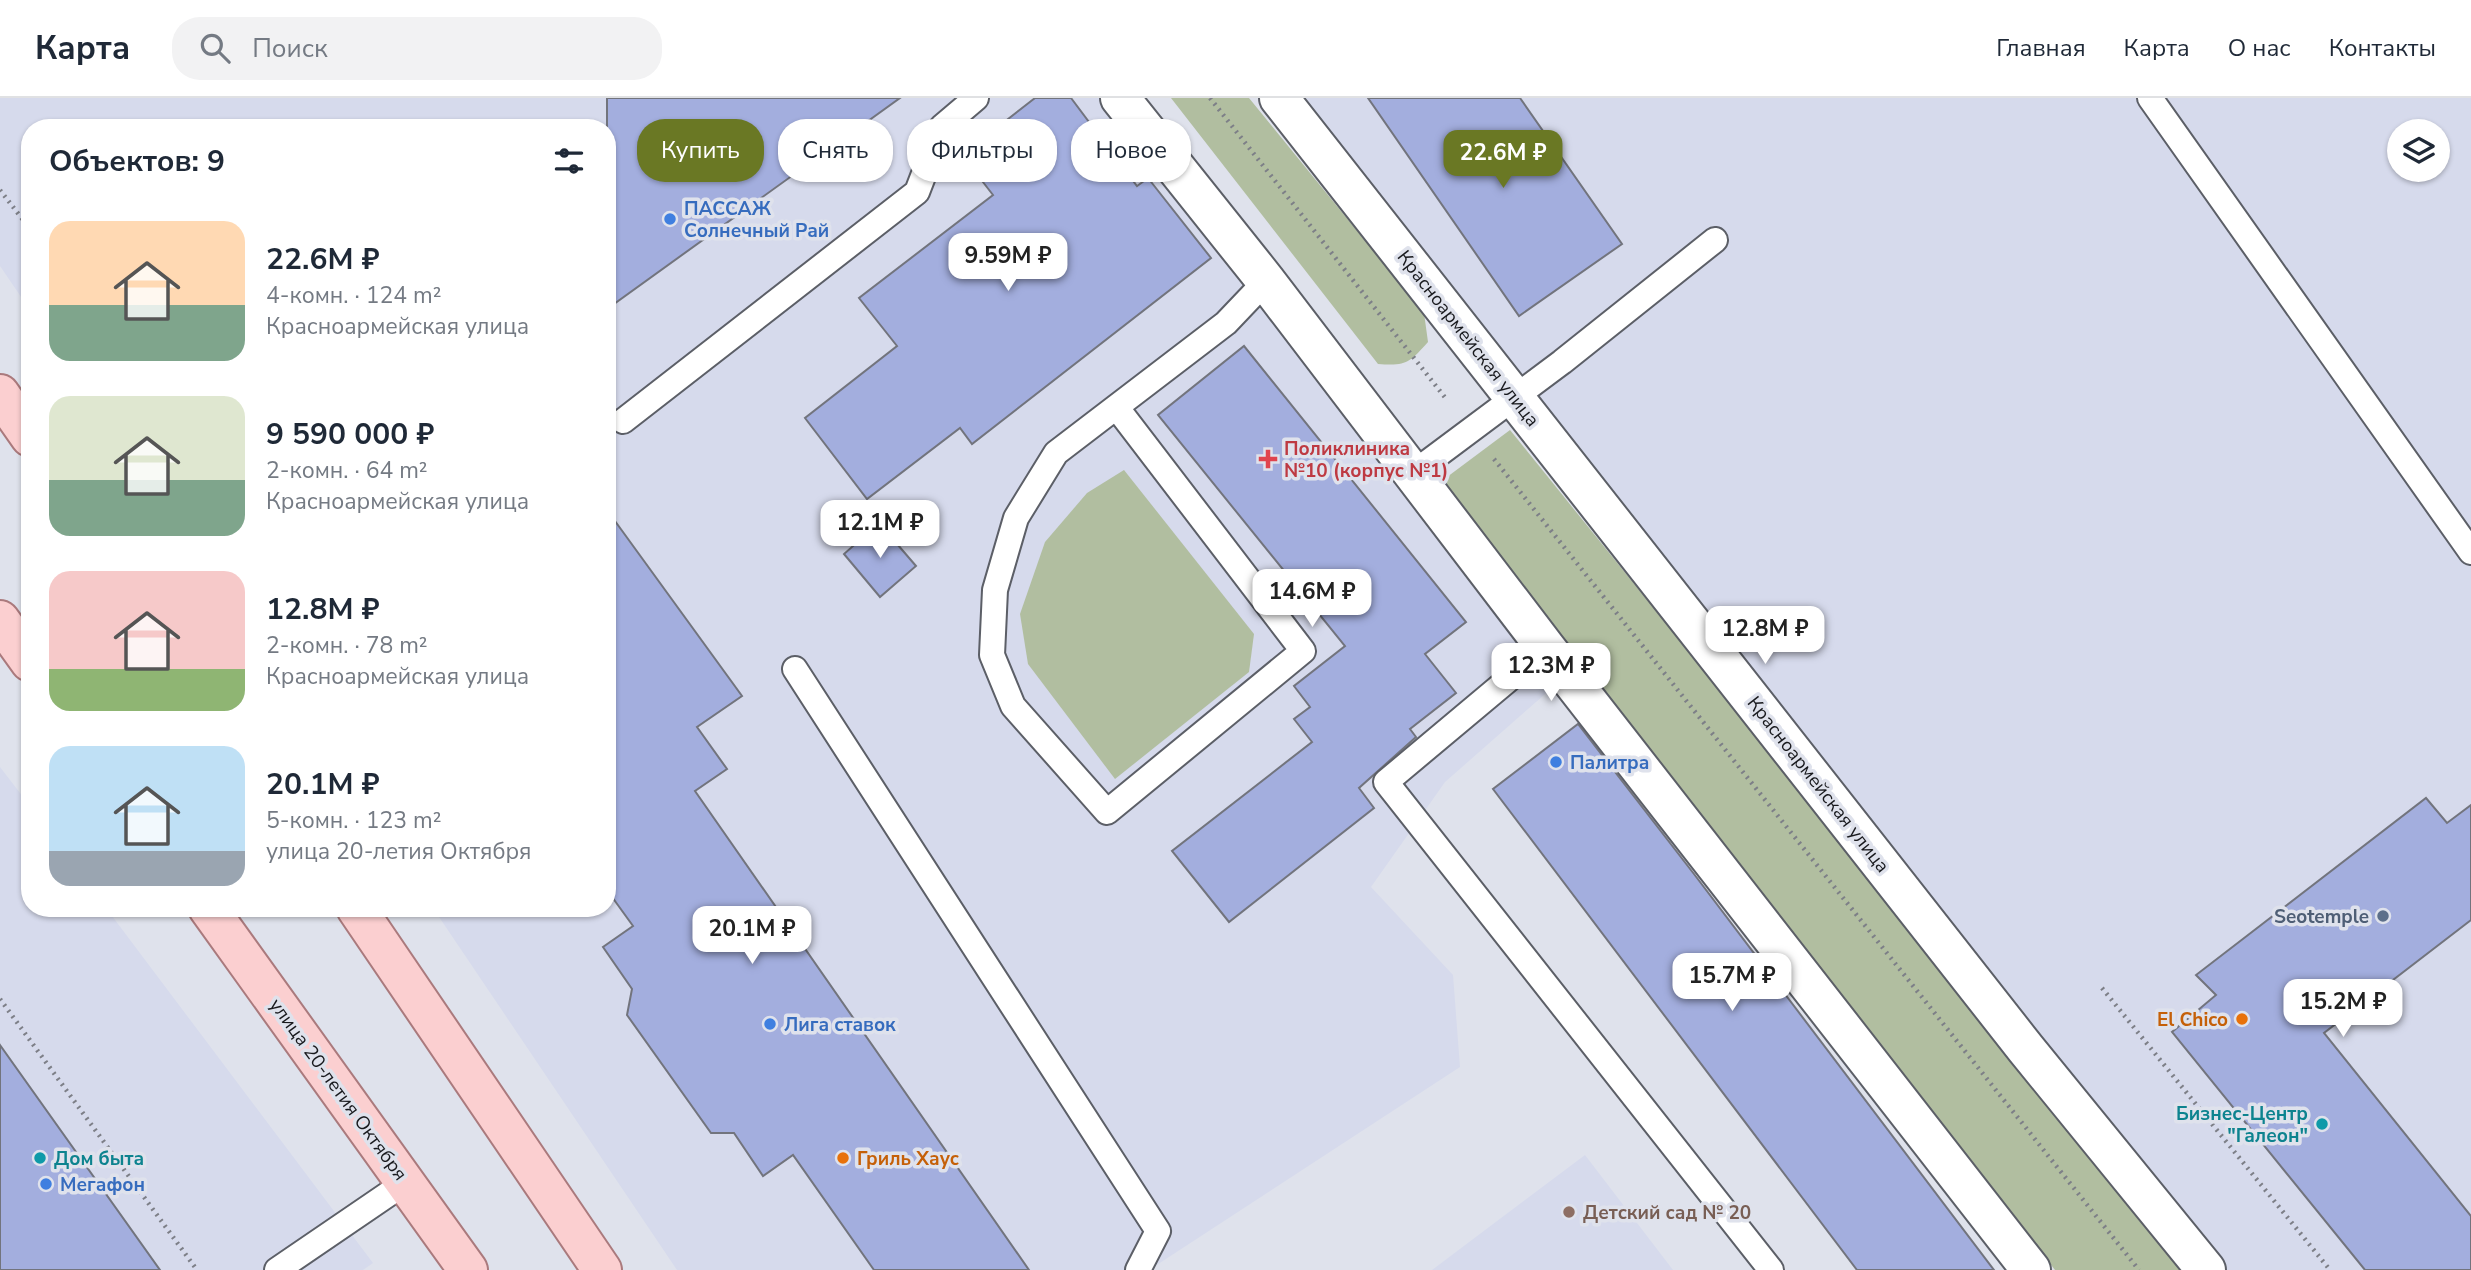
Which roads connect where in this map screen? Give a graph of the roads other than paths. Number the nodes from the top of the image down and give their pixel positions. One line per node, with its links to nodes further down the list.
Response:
1 (976, 98): 10 (lane)
2 (1120, 98): 6 (street)
3 (1279, 98): 8 (street, Красноармейская улица)
4 (2150, 98): 13 (lane)
5 (1715, 240): 8 (lane)
6 (1266, 281): 9 (lane); 12 (street)
7 (0, 394): 11 (main road)
8 (1515, 396): 12 (lane); 27 (street, Красноармейская улица)
9 (1117, 408): 9 (lane)
10 (623, 421)
11 (21, 424)
12 (1412, 474): 15 (street)
13 (2471, 552)
14 (0, 620): 16 (main road)
15 (1546, 648): 25 (lane); 26 (street)
16 (21, 649)
17 (794, 669): 24 (lane)
18 (215, 917): 20 (main road, улица 20-летия Октября)
19 (362, 917): 23 (main road)
20 (406, 1182): 21 (lane); 22 (main road, улица 20-летия Октября)
21 (277, 1270)
22 (468, 1270)
23 (602, 1270)
24 (1138, 1270)
25 (1771, 1270)
26 (2031, 1270)
27 (2206, 1270)

